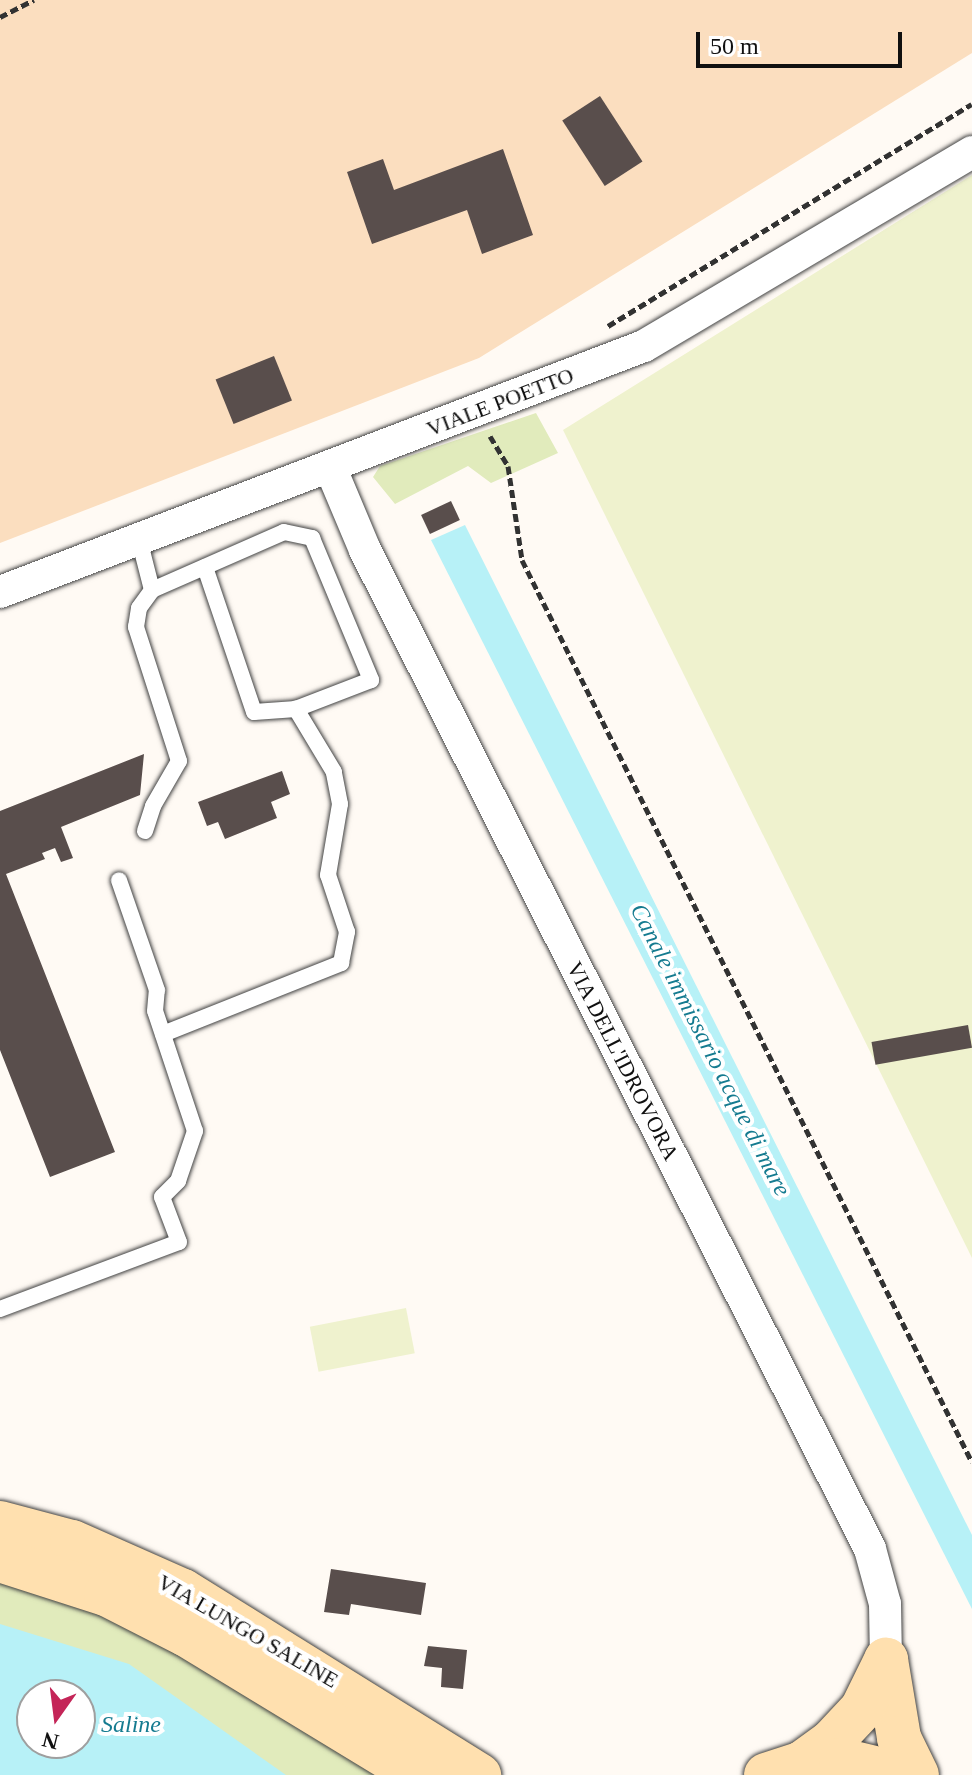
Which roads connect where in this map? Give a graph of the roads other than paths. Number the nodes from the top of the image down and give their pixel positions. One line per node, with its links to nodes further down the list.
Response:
1 (972, 152): 2 (street, VIALE POETTO)
2 (331, 469): 3 (street, VIALE POETTO); 14 (street, VIA DELL'IDROVORA)
3 (139, 539): 5 (lane); 6 (street, VIALE POETTO)
4 (205, 567): 5 (lane); 7 (lane); 7 (lane)
5 (152, 590): 8 (lane)
6 (0, 592)
7 (296, 709): 10 (lane)
8 (145, 831)
9 (119, 880): 10 (lane)
10 (163, 1034): 11 (lane)
11 (0, 1309)
12 (0, 1523): 17 (main road, VIA LUNGO SALINE)
13 (0, 1560): 16 (main road, VIA LUNGO SALINE)
14 (886, 1660): 15 (main road, VIA DELL'IDROVORA); 19 (main road, VIA DELL'IDROVORA)
15 (784, 1769): 18 (main road)
16 (417, 1775)
17 (479, 1775)
18 (904, 1775)
19 (917, 1775)

